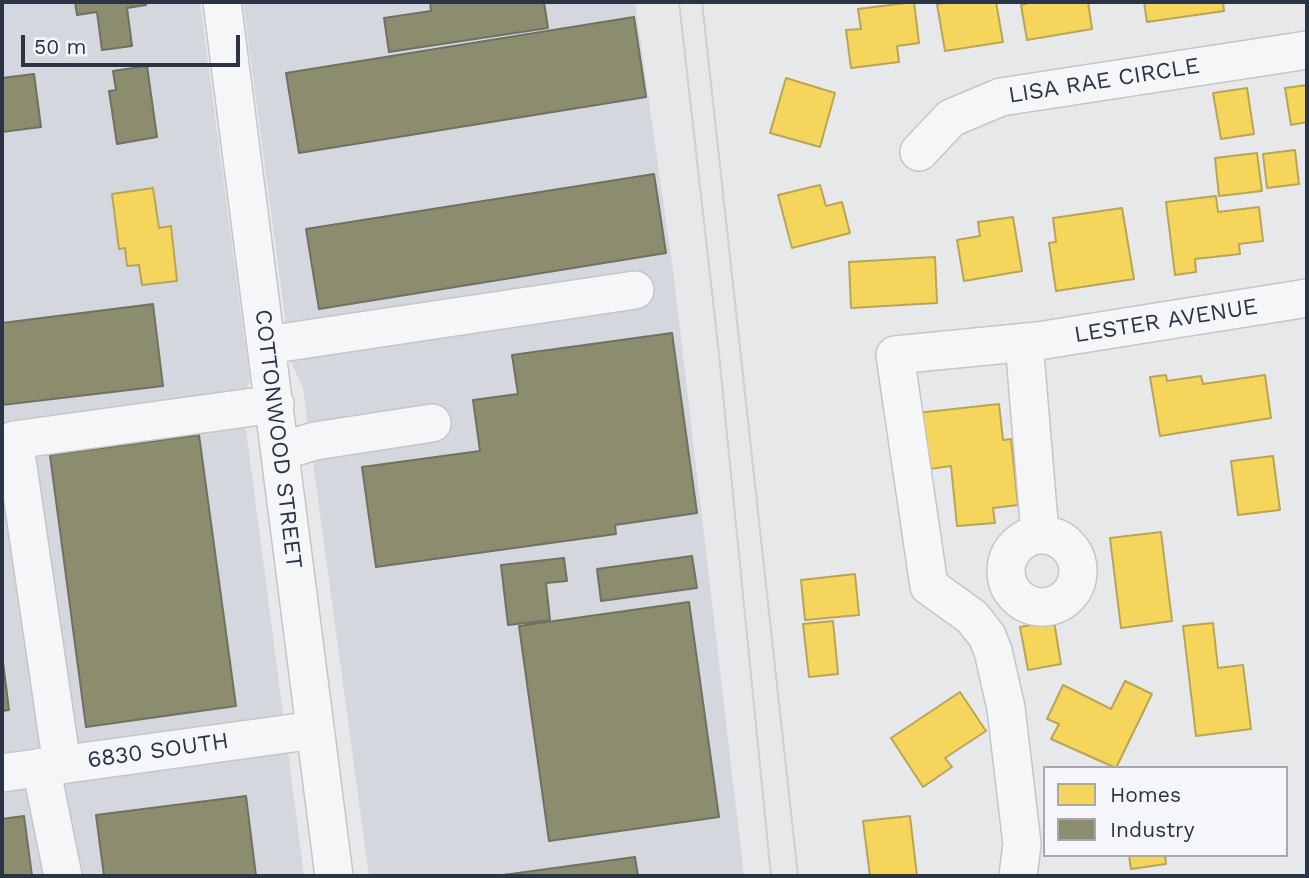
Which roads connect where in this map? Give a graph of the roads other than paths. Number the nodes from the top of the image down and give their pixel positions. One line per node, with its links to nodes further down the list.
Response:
1 (222, 2): 7 (street, COTTONWOOD STREET)
2 (1307, 50): 3 (street, LISA RAE CIRCLE)
3 (919, 152)
4 (635, 290): 7 (street)
5 (1307, 298): 6 (street, LESTER AVENUE)
6 (1024, 342): 11 (street); 13 (street, LESTER AVENUE)
7 (267, 345): 8 (street, COTTONWOOD STREET)
8 (275, 404): 10 (street, COTTONWOOD STREET); 15 (street)
9 (432, 424): 10 (street)
10 (281, 451): 14 (street, COTTONWOOD STREET)
11 (1040, 534): 12 (street); 12 (street)
12 (1009, 586): 13 (street)
13 (960, 608): 17 (street)
14 (314, 730): 15 (street, 6830 SOUTH); 19 (street, COTTONWOOD STREET)
15 (51, 766): 16 (street, 6830 SOUTH); 18 (street)
16 (2, 773)
17 (1020, 860)
18 (63, 876)
19 (334, 876)

